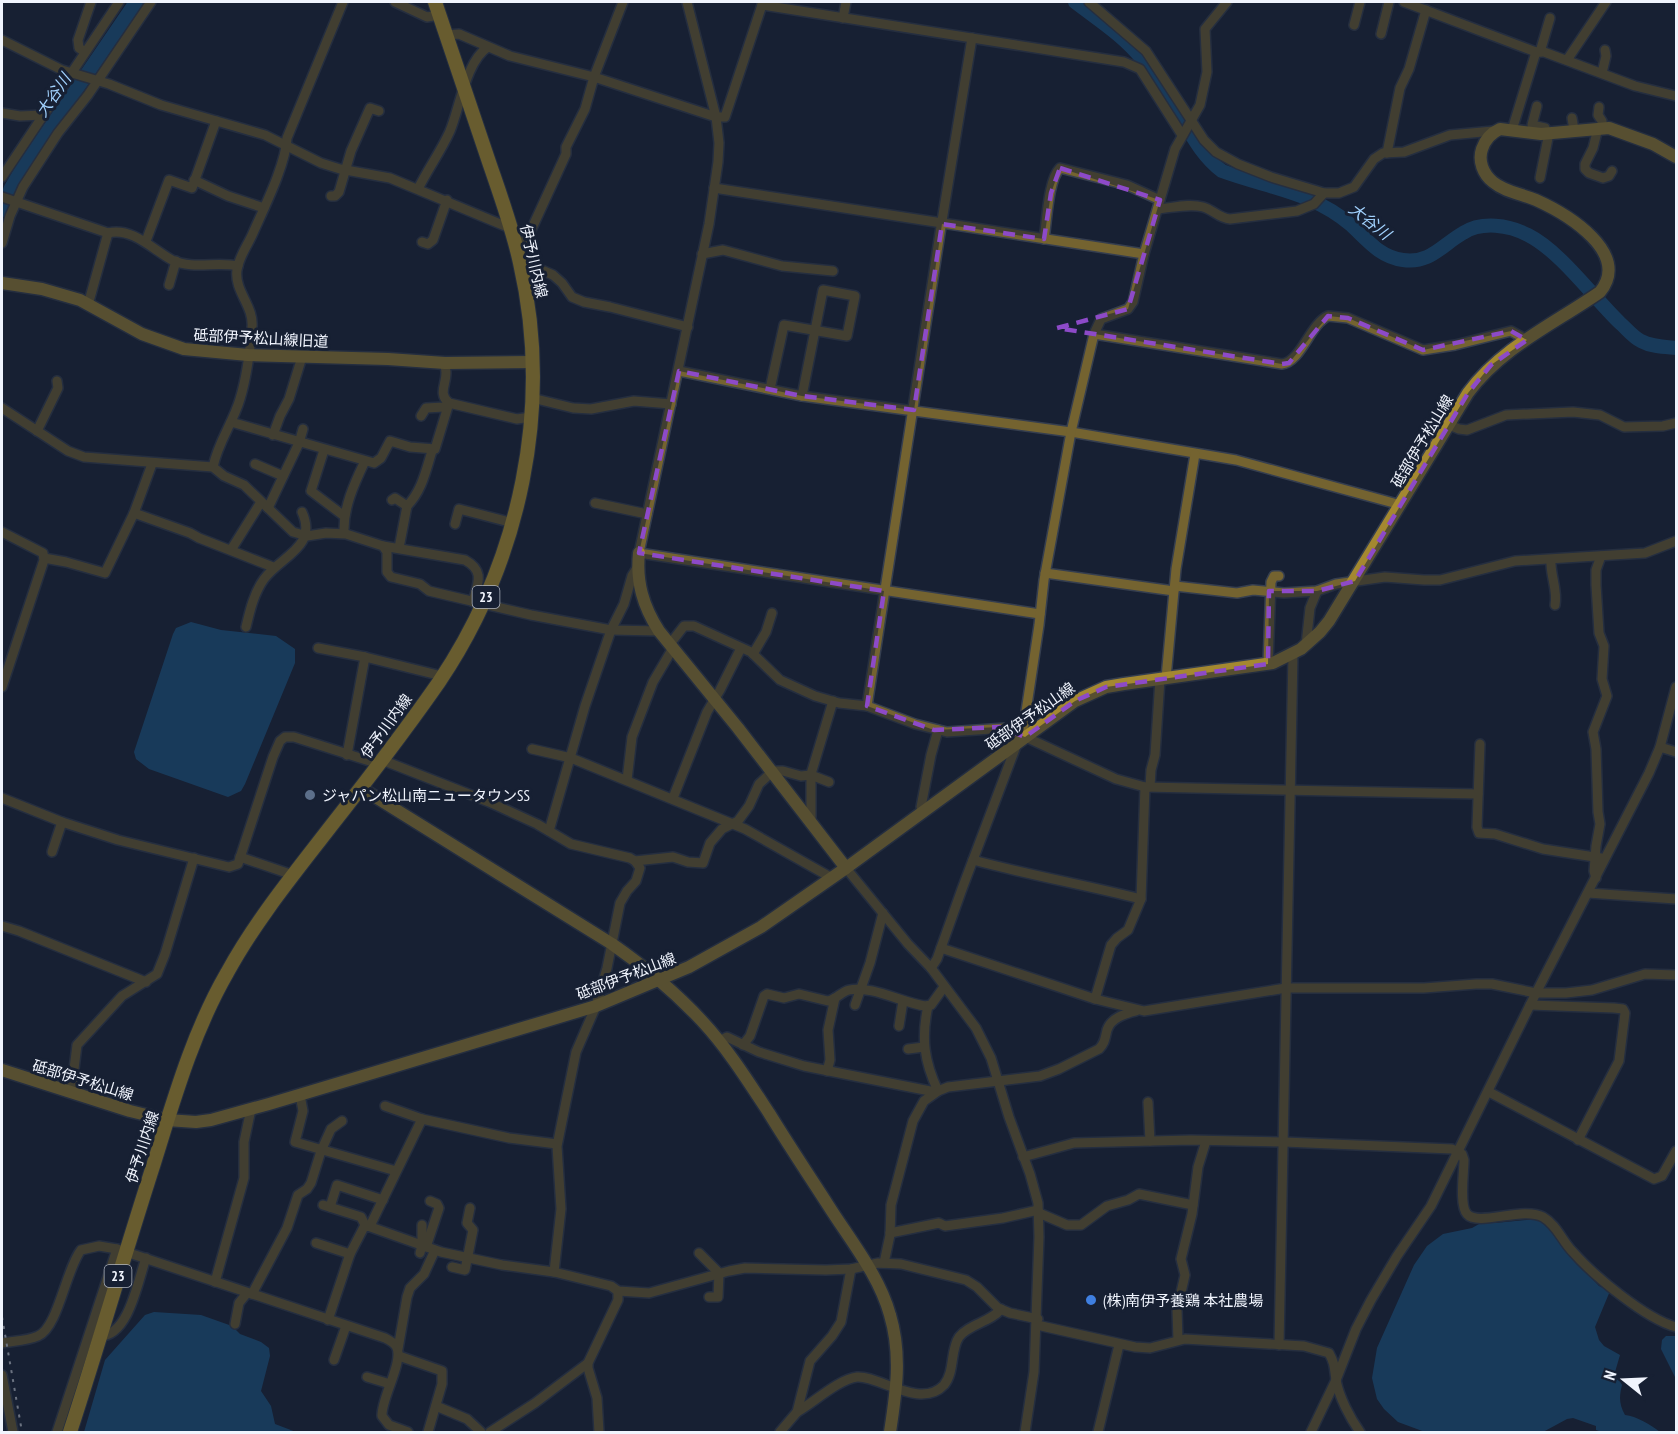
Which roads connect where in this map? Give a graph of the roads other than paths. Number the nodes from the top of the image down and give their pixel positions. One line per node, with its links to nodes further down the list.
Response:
1 (91, 2): 28 (street)
2 (119, 2): 28 (street)
3 (151, 2): 34 (street)
4 (343, 2): 50 (street)
5 (395, 2): 17 (street)
6 (623, 2): 33 (street)
7 (678, 2): 15 (street)
8 (846, 2): 19 (street)
9 (1089, 2): 43 (street)
10 (1227, 2): 43 (street)
11 (1360, 2): 21 (street)
12 (1389, 2): 22 (street)
13 (1404, 2): 18 (street)
14 (1605, 2): 30 (street)
15 (688, 3): 42 (street)
16 (762, 3): 19 (street); 42 (street)
17 (438, 8): 23 (main road, 伊予川内線 / 23)
18 (1426, 10): 29 (street); 51 (street)
19 (843, 18): 24 (street)
20 (1550, 18): 29 (street)
21 (1354, 25)
22 (1381, 34)
23 (446, 35): 26 (street); 35 (main road, 伊予川内線 / 23)
24 (972, 38): 49 (street); 67 (street)
25 (2, 40): 31 (street)
26 (488, 47): 33 (street); 35 (street)
27 (1605, 50): 32 (street)
28 (85, 52): 31 (street)
29 (1538, 52): 30 (street); 46 (street)
30 (1567, 60): 32 (street)
31 (71, 73): 34 (street); 41 (street)
32 (1602, 73): 36 (street)
33 (594, 77): 42 (street); 74 (street)
34 (96, 80): 44 (street); 64 (street)
35 (464, 87): 59 (street); 68 (main road, 伊予川内線 / 23)
36 (1677, 96)
37 (1537, 106): 48 (street)
38 (1599, 107): 45 (street)
39 (379, 111): 53 (street)
40 (2, 112): 41 (street)
41 (43, 115): 55 (street)
42 (716, 117): 58 (street)
43 (1193, 120): 49 (street); 62 (street)
44 (216, 121): 50 (street); 57 (street)
45 (1600, 128): 48 (main road); 52 (main road); 54 (street)
46 (1512, 130): 47 (main road); 48 (main road)
47 (1493, 132): 51 (street); 87 (main road, 砥部伊予松山線)
48 (1547, 133): 56 (street)
49 (1182, 135): 65 (street)
50 (287, 147): 53 (street); 66 (street)
51 (1387, 153): 62 (street)
52 (1677, 157)
53 (345, 170): 59 (street); 60 (street)
54 (1612, 171)
55 (2, 177)
56 (1540, 178)
57 (194, 180): 66 (street); 71 (street)
58 (714, 188): 67 (street); 75 (street)
59 (418, 189): 63 (street)
60 (331, 196)
61 (2, 197): 64 (street)
62 (1319, 198): 65 (street)
63 (447, 201): 68 (street); 72 (street)
64 (14, 202): 69 (street); 73 (street)
65 (1159, 204): 70 (street); 76 (street)
66 (264, 208): 79 (street)
67 (942, 224): 70 (street); 100 (street)
68 (510, 228): 74 (main road, 伊予川内線 / 23)
69 (108, 233): 71 (street); 83 (street)
70 (1044, 240): 76 (street)
71 (146, 241): 77 (street)
72 (422, 242)
73 (2, 243)
74 (516, 247): 78 (main road, 伊予川内線 / 23)
75 (702, 254): 80 (street); 84 (street)
76 (1144, 254): 86 (street)
77 (176, 261): 79 (street); 82 (street)
78 (520, 263): 84 (street); 91 (main road, 伊予川内線 / 23)
79 (238, 266): 88 (street)
80 (833, 270)
81 (2, 283): 83 (main road, 砥部伊予松山線旧道)
82 (169, 285)
83 (88, 305): 88 (main road, 砥部伊予松山線旧道)
84 (688, 327): 92 (street)
85 (815, 331): 85 (street); 94 (street); 95 (street)
86 (1094, 334): 87 (street); 108 (street)
87 (1527, 339): 105 (main road, 砥部伊予松山線)
88 (248, 354): 89 (main road, 砥部伊予松山線旧道); 103 (street)
89 (302, 357): 90 (main road, 砥部伊予松山線旧道); 109 (street)
90 (445, 363): 91 (main road, 砥部伊予松山線旧道); 97 (street)
91 (532, 363): 96 (main road, 伊予川内線 / 23)
92 (679, 372): 94 (street); 98 (street)
93 (57, 381): 107 (street)
94 (770, 389): 95 (street)
95 (802, 396): 100 (street)
96 (532, 398): 98 (street); 102 (main road, 伊予川内線 / 23)
97 (449, 403): 101 (street); 102 (street); 112 (street)
98 (671, 404): 126 (street)
99 (2, 408): 107 (street)
100 (914, 410): 108 (street); 147 (street)
101 (421, 416)
102 (531, 417): 128 (main road, 伊予川内線 / 23)
103 (231, 422): 109 (street); 117 (street)
104 (1677, 423): 105 (street)
105 (1449, 425): 122 (main road, 砥部伊予松山線)
106 (303, 429): 110 (street)
107 (37, 431): 115 (street)
108 (1071, 432): 113 (street); 143 (street)
109 (273, 435): 110 (street)
110 (299, 442): 111 (street); 118 (street)
111 (324, 450): 114 (street); 127 (street)
112 (432, 450): 114 (street); 123 (street)
113 (1195, 454): 122 (street); 146 (street)
114 (364, 461): 127 (street)
115 (152, 464): 117 (street); 125 (street)
116 (255, 464): 118 (street)
117 (213, 467): 121 (street)
118 (283, 476): 121 (street)
119 (392, 500): 123 (street)
120 (595, 503): 126 (street)
121 (264, 505): 132 (street); 136 (street)
122 (1401, 505): 145 (main road, 砥部伊予松山線)
123 (407, 506): 135 (street)
124 (302, 512): 132 (street)
125 (134, 513): 136 (street); 139 (street)
126 (647, 514): 137 (street)
127 (344, 516): 131 (street)
128 (513, 523): 129 (street); 150 (main road, 伊予川内線 / 23)
129 (455, 524)
130 (2, 532): 139 (street)
131 (344, 533): 132 (street); 134 (street)
132 (305, 536): 141 (street)
133 (1677, 541): 138 (street)
134 (383, 546): 135 (street); 150 (street)
135 (399, 548): 150 (street)
136 (231, 550): 141 (street)
137 (639, 553): 142 (main road); 147 (street)
138 (1601, 556): 140 (street); 199 (street)
139 (44, 558): 167 (street)
140 (1551, 560): 145 (street); 151 (street)
141 (273, 567): 154 (street)
142 (637, 568): 155 (street); 156 (main road)
143 (1045, 573): 146 (street); 153 (street)
144 (1279, 576): 149 (street)
145 (1355, 581): 148 (street); 157 (main road, 砥部伊予松山線)
146 (1174, 588): 149 (street); 166 (street)
147 (884, 591): 153 (street); 171 (street)
148 (1317, 591): 149 (street); 157 (street)
149 (1270, 592): 164 (street)
150 (478, 603): 155 (street); 165 (main road, 伊予川内線 / 23)
151 (1555, 605)
152 (772, 613): 161 (street)
153 (1040, 614): 173 (street)
154 (246, 627)
155 (611, 630): 156 (street); 179 (street)
156 (658, 631): 158 (main road)
157 (1306, 645): 162 (main road, 砥部伊予松山線)
158 (671, 646): 160 (street); 169 (main road); 183 (street)
159 (318, 648): 163 (street)
160 (741, 648): 161 (street); 169 (street)
161 (753, 654): 170 (street)
162 (1293, 654): 164 (main road, 砥部伊予松山線); 187 (street)
163 (365, 657): 165 (street); 178 (street)
164 (1268, 664): 166 (main road, 砥部伊予松山線)
165 (442, 676): 180 (main road, 伊予川内線 / 23)
166 (1163, 679): 173 (main road, 砥部伊予松山線); 185 (street)
167 (2, 687)
168 (1677, 687): 175 (street)
169 (715, 699): 181 (main road); 190 (street)
170 (833, 701): 171 (street); 182 (street)
171 (867, 706): 172 (street)
172 (938, 730): 173 (street); 191 (street)
173 (1020, 738): 185 (street); 191 (main road, 砥部伊予松山線); 201 (street)
174 (1480, 744): 188 (street)
175 (1660, 747): 177 (street); 200 (street)
176 (532, 749): 179 (street)
177 (1677, 752)
178 (346, 755): 180 (street); 197 (street)
179 (571, 758): 183 (street); 195 (street)
180 (380, 762): 186 (main road, 伊予川内線 / 23); 195 (street)
181 (773, 771): 182 (street); 192 (main road); 194 (street)
182 (811, 776): 184 (street); 192 (street)
183 (627, 780): 190 (street)
184 (829, 782)
185 (1148, 787): 187 (street); 208 (street)
186 (361, 788): 204 (main road, 伊予川内線 / 23); 212 (main road)
187 (1290, 790): 188 (street); 219 (street)
188 (1478, 794): 199 (street)
189 (2, 798): 193 (street)
190 (673, 798): 194 (street)
191 (923, 811): 203 (main road, 砥部伊予松山線)
192 (812, 821): 203 (main road)
193 (62, 822): 196 (street); 198 (street)
194 (734, 824): 202 (street); 205 (street)
195 (549, 831): 202 (street)
196 (52, 852)
197 (240, 857): 198 (street); 204 (street)
198 (194, 858): 217 (street)
199 (1595, 858): 200 (street); 206 (street)
200 (1606, 859): 206 (street)
201 (973, 860): 208 (street); 213 (street)
202 (635, 861): 212 (street)
203 (846, 868): 205 (main road, 砥部伊予松山線); 210 (street)
204 (293, 875): 246 (main road, 伊予川内線 / 23)
205 (832, 878): 216 (main road, 砥部伊予松山線)
206 (1596, 878): 207 (street)
207 (1588, 893): 209 (street); 221 (street)
208 (1141, 899): 223 (street)
209 (1677, 899)
210 (883, 913): 214 (street); 220 (street)
211 (2, 926): 217 (street)
212 (612, 944): 216 (main road); 227 (street)
213 (941, 948): 214 (street); 223 (street)
214 (931, 968): 218 (street)
215 (1677, 975): 221 (street)
216 (660, 981): 227 (main road, 砥部伊予松山線); 231 (main road)
217 (146, 982): 240 (street)
218 (944, 987): 228 (street); 237 (street)
219 (1286, 988): 221 (street); 229 (street); 251 (street)
220 (861, 990): 222 (street); 224 (street); 225 (street)
221 (1536, 993): 226 (street)
222 (835, 998): 232 (street); 236 (street)
223 (1095, 999): 229 (street)
224 (903, 1001): 228 (street); 230 (street)
225 (855, 1005)
226 (1530, 1005): 239 (street); 248 (street)
227 (596, 1006): 241 (main road, 砥部伊予松山線); 252 (street)
228 (928, 1006): 233 (street)
229 (1139, 1011): 237 (street)
230 (899, 1026)
231 (719, 1041): 232 (street); 274 (main road)
232 (744, 1045): 236 (street)
233 (924, 1047): 234 (street); 238 (street)
234 (908, 1049)
235 (2, 1070): 240 (main road, 砥部伊予松山線)
236 (827, 1071): 238 (street)
237 (999, 1082): 238 (street); 256 (street)
238 (937, 1091): 265 (street)
239 (1489, 1092): 248 (street); 255 (street)
240 (71, 1093): 246 (main road, 砥部伊予松山線)
241 (300, 1095): 244 (main road, 砥部伊予松山線); 253 (street)
242 (1148, 1102): 250 (street)
243 (385, 1107): 245 (street)
244 (251, 1109): 246 (main road, 砥部伊予松山線); 279 (street)
245 (422, 1119): 252 (street); 257 (street)
246 (167, 1120): 268 (main road, 伊予川内線 / 23)
247 (342, 1121): 253 (street)
248 (1578, 1140): 254 (street)
249 (1206, 1141): 250 (street); 251 (street); 260 (street)
250 (1150, 1142): 256 (street)
251 (1284, 1142): 255 (street); 293 (street)
252 (557, 1144): 277 (street)
253 (321, 1150): 257 (street); 281 (street)
254 (1677, 1151)
255 (1458, 1152): 288 (street); 299 (street)
256 (1023, 1157): 262 (street)
257 (396, 1171): 258 (street)
258 (383, 1200): 263 (street); 263 (street)
259 (430, 1201): 267 (street)
260 (1193, 1205): 262 (street); 290 (street)
261 (470, 1208): 271 (street)
262 (1039, 1211): 265 (street); 285 (street)
263 (368, 1226): 267 (street); 270 (street)
264 (422, 1226): 267 (street)
265 (890, 1233): 273 (street)
266 (316, 1243): 270 (street)
267 (426, 1249): 271 (street); 294 (street)
268 (121, 1250): 272 (street); 289 (main road, 伊予川内線 / 23); 291 (street); 305 (street)
269 (699, 1253): 278 (street)
270 (350, 1254): 284 (street)
271 (468, 1257): 275 (street); 277 (street)
272 (146, 1258): 279 (street); 289 (street)
273 (884, 1263): 274 (street); 283 (street)
274 (867, 1265): 276 (street); 301 (main road)
275 (452, 1267)
276 (851, 1269): 278 (street); 303 (street)
277 (554, 1272): 280 (street)
278 (719, 1273): 280 (street); 282 (street)
279 (215, 1282): 281 (street)
280 (618, 1291): 296 (street)
281 (250, 1293): 284 (street); 286 (street)
282 (709, 1297)
283 (1001, 1309): 285 (street); 301 (street)
284 (327, 1320): 287 (street)
285 (1037, 1322): 292 (street); 314 (street)
286 (235, 1324)
287 (346, 1326): 294 (street); 295 (street)
288 (1677, 1327)
289 (100, 1336): 306 (main road, 伊予川内線 / 23)
290 (1178, 1340): 292 (street); 293 (street)
291 (2, 1343)
292 (1119, 1345): 315 (street)
293 (1279, 1345): 299 (street)
294 (398, 1352): 300 (street); 302 (street)
295 (334, 1360)
296 (588, 1363): 310 (street); 311 (street)
297 (2, 1375): 304 (street)
298 (367, 1377): 300 (street)
299 (1336, 1380): 316 (street); 317 (street)
300 (390, 1384): 307 (street)
301 (897, 1390): 303 (street); 313 (main road)
302 (436, 1406): 308 (street); 309 (street)
303 (797, 1412): 312 (street)
304 (13, 1432)
305 (57, 1432)
306 (70, 1432)
307 (408, 1432)
308 (428, 1432)
309 (481, 1432)
310 (490, 1432)
311 (599, 1432)
312 (780, 1432)
313 (890, 1432)
314 (1025, 1432)
315 (1098, 1432)
316 (1311, 1432)
317 (1360, 1432)

